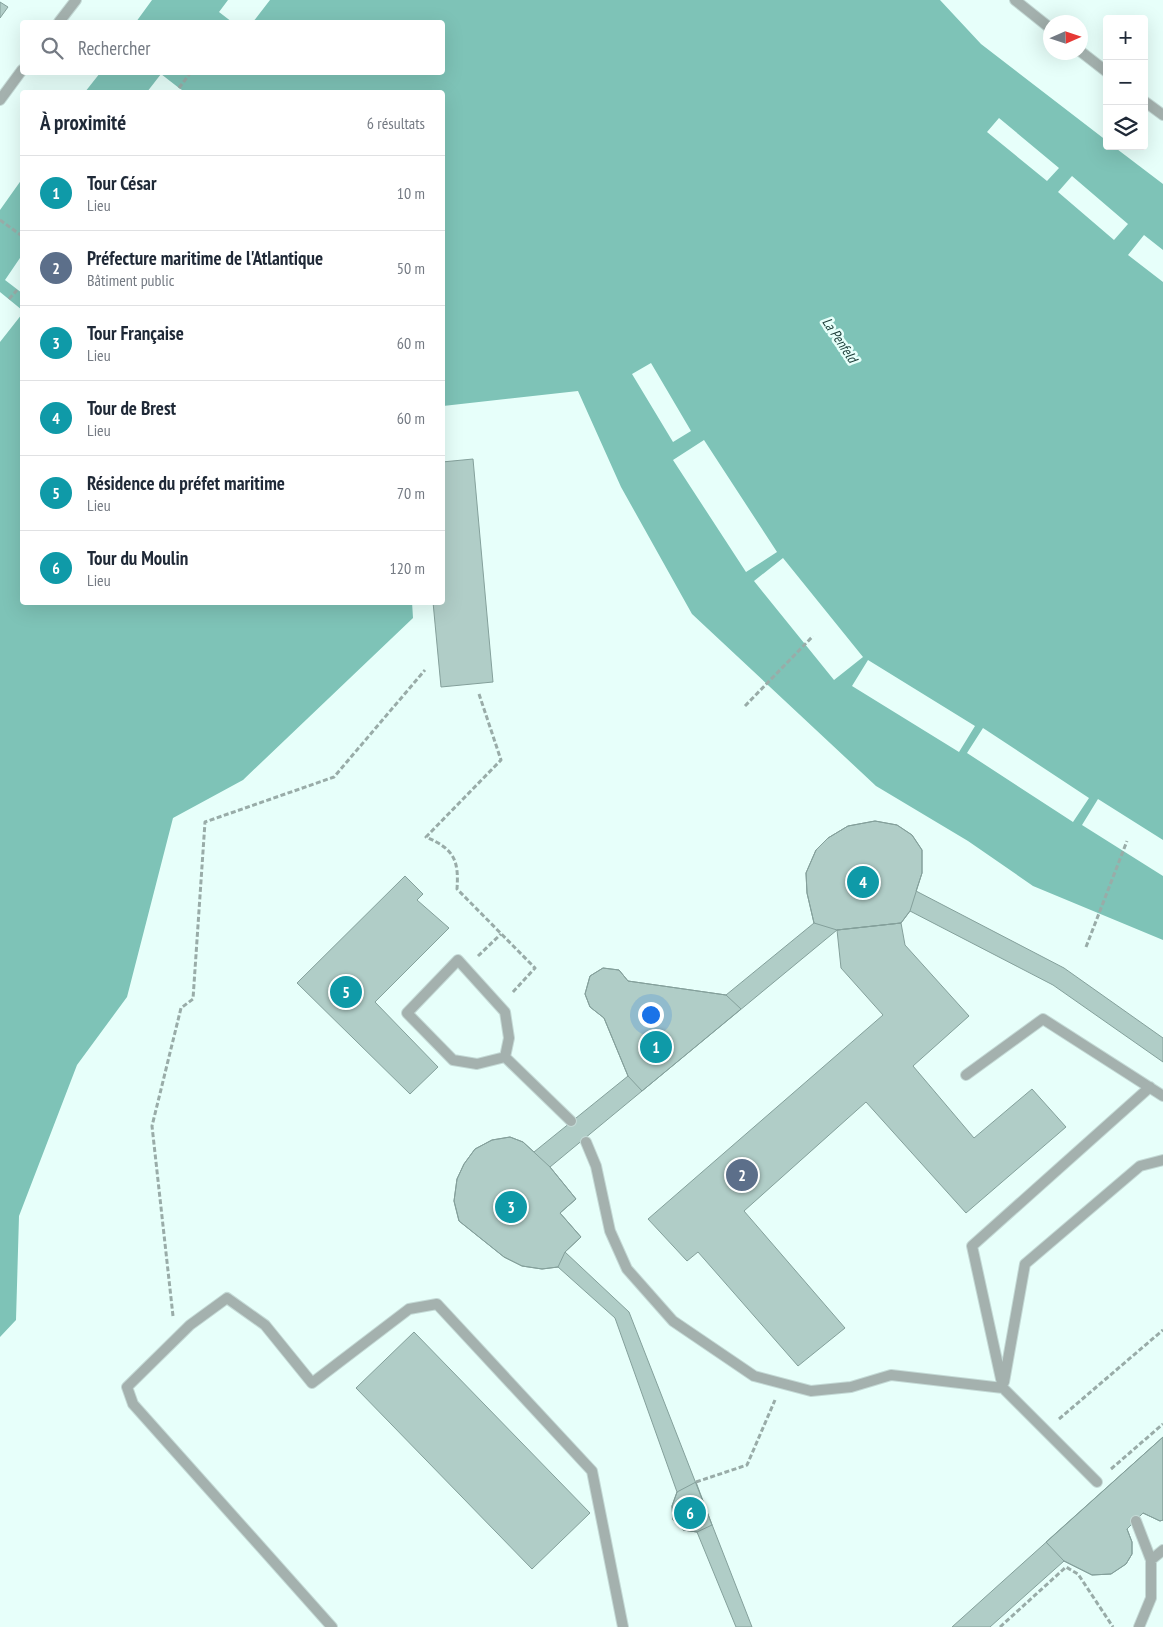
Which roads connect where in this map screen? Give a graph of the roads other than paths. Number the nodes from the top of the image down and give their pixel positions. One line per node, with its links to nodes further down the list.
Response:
1 (76, 0): 3 (lane)
2 (1015, 0): 4 (lane)
3 (61, 20)
4 (1043, 22)
5 (1088, 57): 6 (lane)
6 (1103, 69)
7 (20, 73): 8 (lane)
8 (0, 100)
9 (1148, 104): 10 (lane)
10 (1163, 116)
11 (505, 1058): 11 (lane); 15 (lane)
12 (966, 1075): 13 (lane)
13 (1150, 1087): 14 (lane); 18 (lane)
14 (1163, 1096)
15 (571, 1121)
16 (586, 1142): 18 (lane)
17 (1163, 1160): 18 (lane)
18 (1003, 1388): 19 (lane)
19 (1097, 1482)
20 (1136, 1521): 22 (lane)
21 (1163, 1550): 22 (lane)
22 (1151, 1560): 25 (lane)
23 (332, 1627): 24 (lane)
24 (623, 1627)
25 (1139, 1627)

